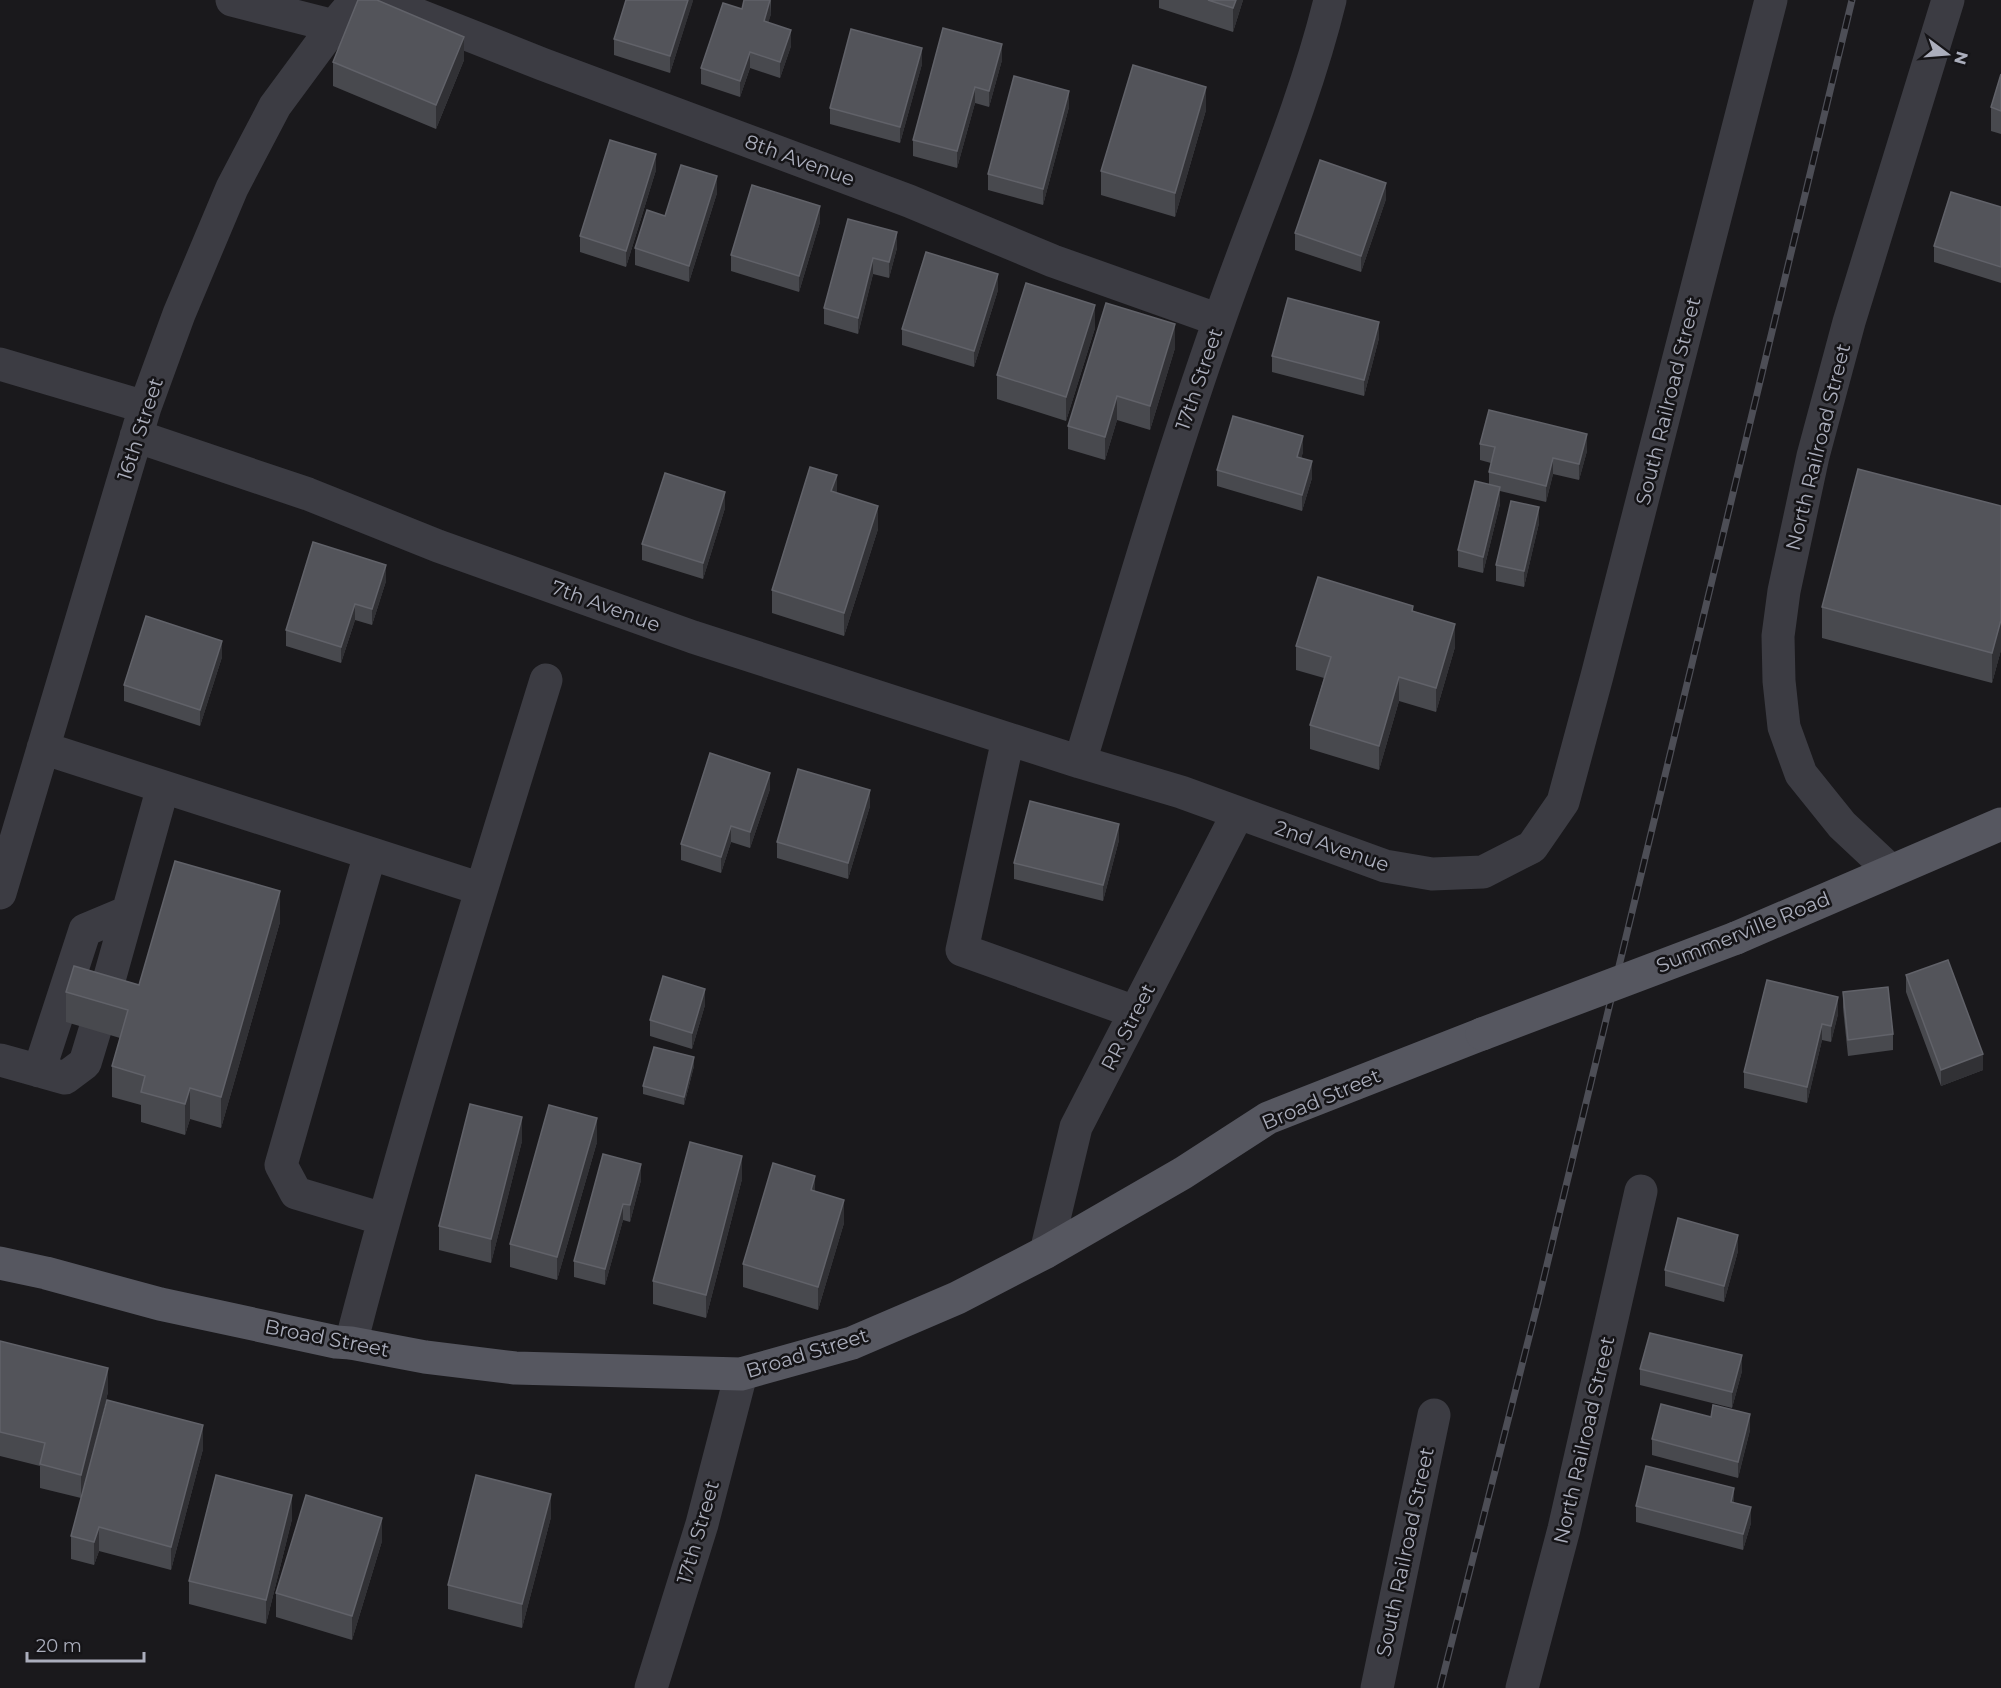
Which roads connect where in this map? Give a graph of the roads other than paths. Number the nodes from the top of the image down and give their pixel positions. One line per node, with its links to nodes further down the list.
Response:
1 (232, 0): 7 (street)
2 (356, 0): 7 (street, 16th Street)
3 (380, 0): 8 (street, 8th Avenue)
4 (1330, 0): 8 (street, 17th Street)
5 (1771, 0): 16 (street, South Railroad Street)
6 (1948, 0): 20 (street, North Railroad Street)
7 (334, 26): 10 (street, 16th Street)
8 (1219, 321): 14 (street, 17th Street)
9 (0, 364): 10 (street, 7th Avenue)
10 (140, 421): 12 (street, 7th Avenue); 13 (street, 16th Street)
11 (546, 680): 21 (street)
12 (1008, 738): 14 (street, 7th Avenue); 24 (street)
13 (43, 748): 15 (street); 22 (street, 16th Street)
14 (1080, 762): 17 (street, 2nd Avenue)
15 (163, 787): 19 (street); 23 (street)
16 (1563, 802): 17 (street, 2nd Avenue)
17 (1238, 813): 24 (street, RR Street)
18 (2001, 824): 20 (main road, Summerville Road)
19 (370, 855): 21 (street); 29 (street)
20 (1890, 870): 25 (main road, Summerville Road, bridge)
21 (481, 889): 29 (street)
22 (0, 893)
23 (128, 912): 27 (street); 27 (street)
24 (1135, 1012): 30 (street, RR Street)
25 (1482, 1034): 30 (main road, Broad Street)
26 (0, 1060): 27 (street)
27 (39, 1071)
28 (1641, 1191): 37 (street, North Railroad Street)
29 (383, 1219): 32 (street)
30 (1046, 1252): 33 (main road, Broad Street)
31 (0, 1263): 32 (main road, Broad Street)
32 (351, 1343): 33 (main road, Broad Street)
33 (741, 1374): 35 (street, 17th Street)
34 (1434, 1415): 36 (street, South Railroad Street)
35 (651, 1688)
36 (1377, 1688)
37 (1522, 1688)

